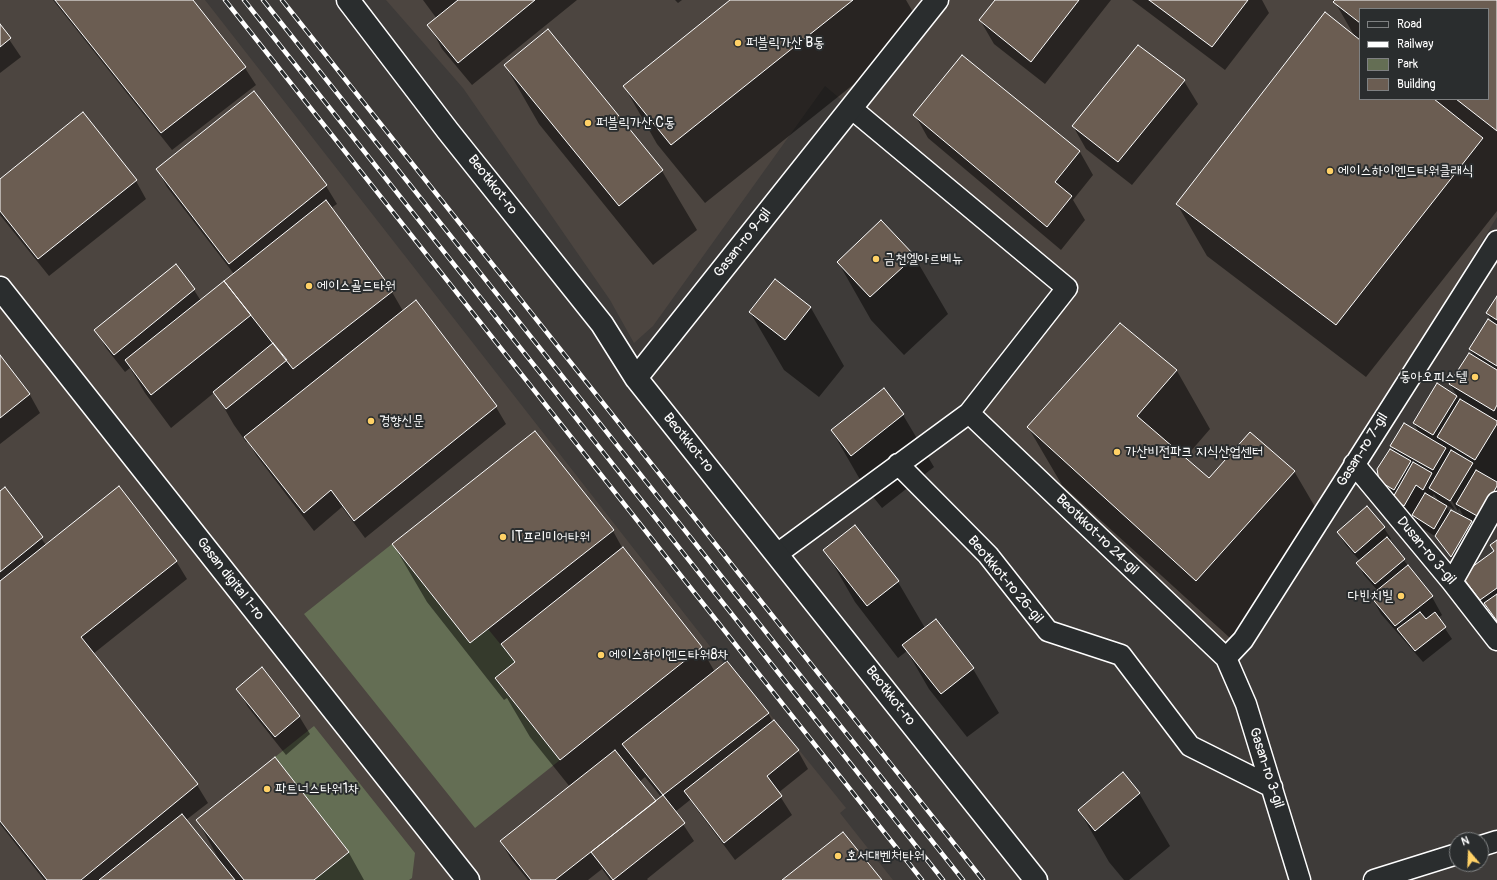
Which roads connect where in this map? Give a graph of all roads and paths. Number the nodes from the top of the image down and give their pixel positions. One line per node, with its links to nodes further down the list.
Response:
1 (348, 0): 6 (street, Beotkkot-ro)
2 (937, 0): 3 (street, Gasan-ro 9-gil)
3 (851, 108): 6 (street, Gasan-ro 9-gil); 7 (street)
4 (1497, 241): 9 (street, Gasan-ro 7-gil)
5 (0, 288): 17 (street, Gasan digital 1-ro)
6 (636, 378): 11 (street, Beotkkot-ro)
7 (969, 413): 8 (street); 14 (street, Beotkkot-ro 24-gil)
8 (898, 464): 11 (street); 15 (street, Beotkkot-ro 26-gil)
9 (1354, 464): 12 (street, Dusan-ro 3-gil); 14 (street, Gasan-ro 7-gil)
10 (1497, 502): 12 (street)
11 (777, 554): 18 (street, Beotkkot-ro)
12 (1452, 582): 13 (street, Dusan-ro 3-gil)
13 (1497, 640)
14 (1226, 658): 15 (street, Gasan-ro 3-gil)
15 (1272, 787): 19 (street, Gasan-ro 3-gil)
16 (1449, 857): 20 (street)
17 (459, 877)
18 (1036, 880)
19 (1300, 880)
20 (1374, 880)

